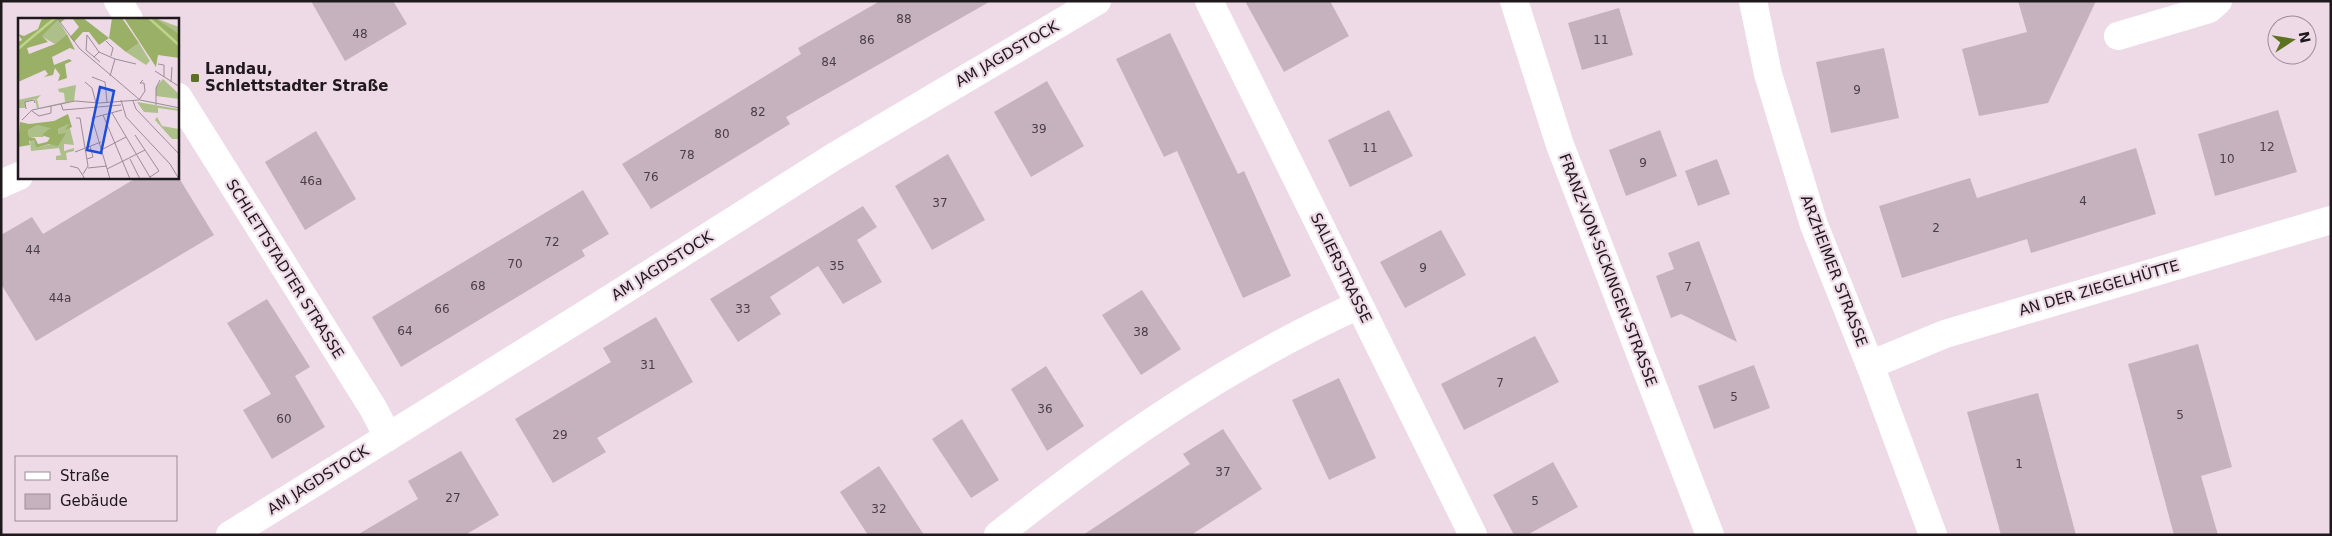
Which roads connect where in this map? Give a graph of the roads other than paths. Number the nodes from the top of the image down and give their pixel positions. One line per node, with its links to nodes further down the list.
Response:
1 (118, 1): 7 (street)
2 (1097, 1): 15 (street, AM JAGDSTOCK)
3 (1209, 1): 13 (street, SALIERSTRASSE)
4 (1514, 1): 19 (street, FRANZ-VON-SICKINGEN-STRASSE)
5 (1753, 1): 14 (street, ARZHEIMER STRASSE)
6 (2218, 1): 8 (street)
7 (128, 18)
8 (2118, 36)
9 (179, 101): 15 (street, SCHLETTSTADTER STRASSE)
10 (18, 176): 11 (street)
11 (1, 184)
12 (2331, 220): 14 (street, AN DER ZIEGELHÜTTE)
13 (1358, 305): 17 (street); 18 (street, SALIERSTRASSE)
14 (1870, 365): 20 (street, ARZHEIMER STRASSE)
15 (388, 437): 16 (street, AM JAGDSTOCK)
16 (230, 535)
17 (998, 535)
18 (1473, 535)
19 (1710, 535)
20 (1932, 535)

